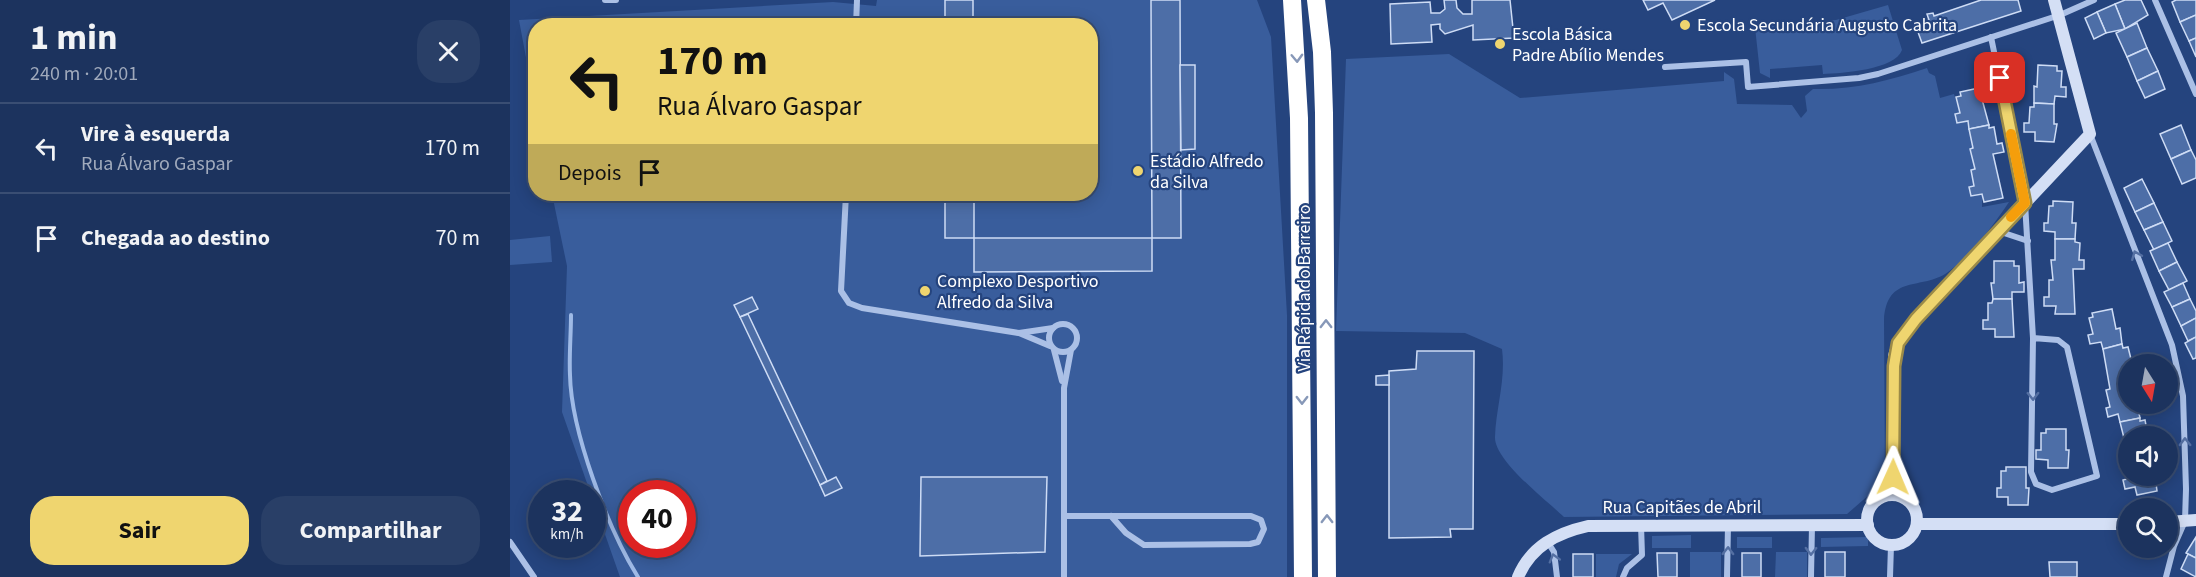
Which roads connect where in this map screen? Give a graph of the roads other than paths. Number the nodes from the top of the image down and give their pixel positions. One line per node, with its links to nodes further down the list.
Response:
1 (605, 0): 2 (street)
2 (616, 0)
3 (857, 0): 10 (street)
4 (1293, 0): 40 (highway, Via Rápida do Barreiro, one-way to 40)
5 (1316, 0): 41 (highway, Via Rápida do Barreiro, one-way to 5)
6 (2054, 0): 9 (street)
7 (2094, 0): 9 (street)
8 (2155, 0): 13 (street)
9 (2060, 15): 11 (street); 14 (street)
10 (856, 18)
11 (1991, 37): 12 (street); 16 (street)
12 (1665, 67)
13 (2196, 94)
14 (2090, 134): 16 (street); 28 (street, one-way to 14)
15 (846, 201): 20 (street)
16 (2025, 203): 17 (street); 18 (street)
17 (1998, 231): 18 (street); 25 (street)
18 (2028, 241): 21 (street)
19 (1053, 328): 20 (street); 22 (street); 23 (street)
20 (1019, 333): 22 (street)
21 (2033, 338): 21 (street, one-way to 21)
22 (1052, 348): 23 (street); 24 (street)
23 (1071, 350): 24 (street)
24 (1064, 388): 26 (street)
25 (1892, 495): 29 (street); 34 (street)
26 (1064, 516): 27 (street); 39 (street)
27 (1111, 516): 27 (street)
28 (2190, 521): 48 (street)
29 (1918, 524): 30 (street); 37 (street)
30 (2118, 524)
31 (1641, 525): 32 (street, Rua Capitães de Abril); 35 (street, Rua Capitães de Abril); 44 (street)
32 (1728, 525): 33 (street, Rua Capitães de Abril); 45 (street, one-way to 32)
33 (1812, 525): 34 (street, Rua Capitães de Abril); 46 (street, one-way to 46)
34 (1868, 525): 37 (street)
35 (1547, 541): 42 (street, Rua Capitães de Abril); 43 (street, one-way to 35)
36 (510, 542): 38 (street)
37 (1891, 545): 47 (street)
38 (534, 577)
39 (1064, 577)
40 (1302, 577)
41 (1327, 577)
42 (1518, 577)
43 (1557, 577)
44 (1623, 577)
45 (1727, 577)
46 (1811, 577)
47 (1890, 577)
48 (2166, 577)

